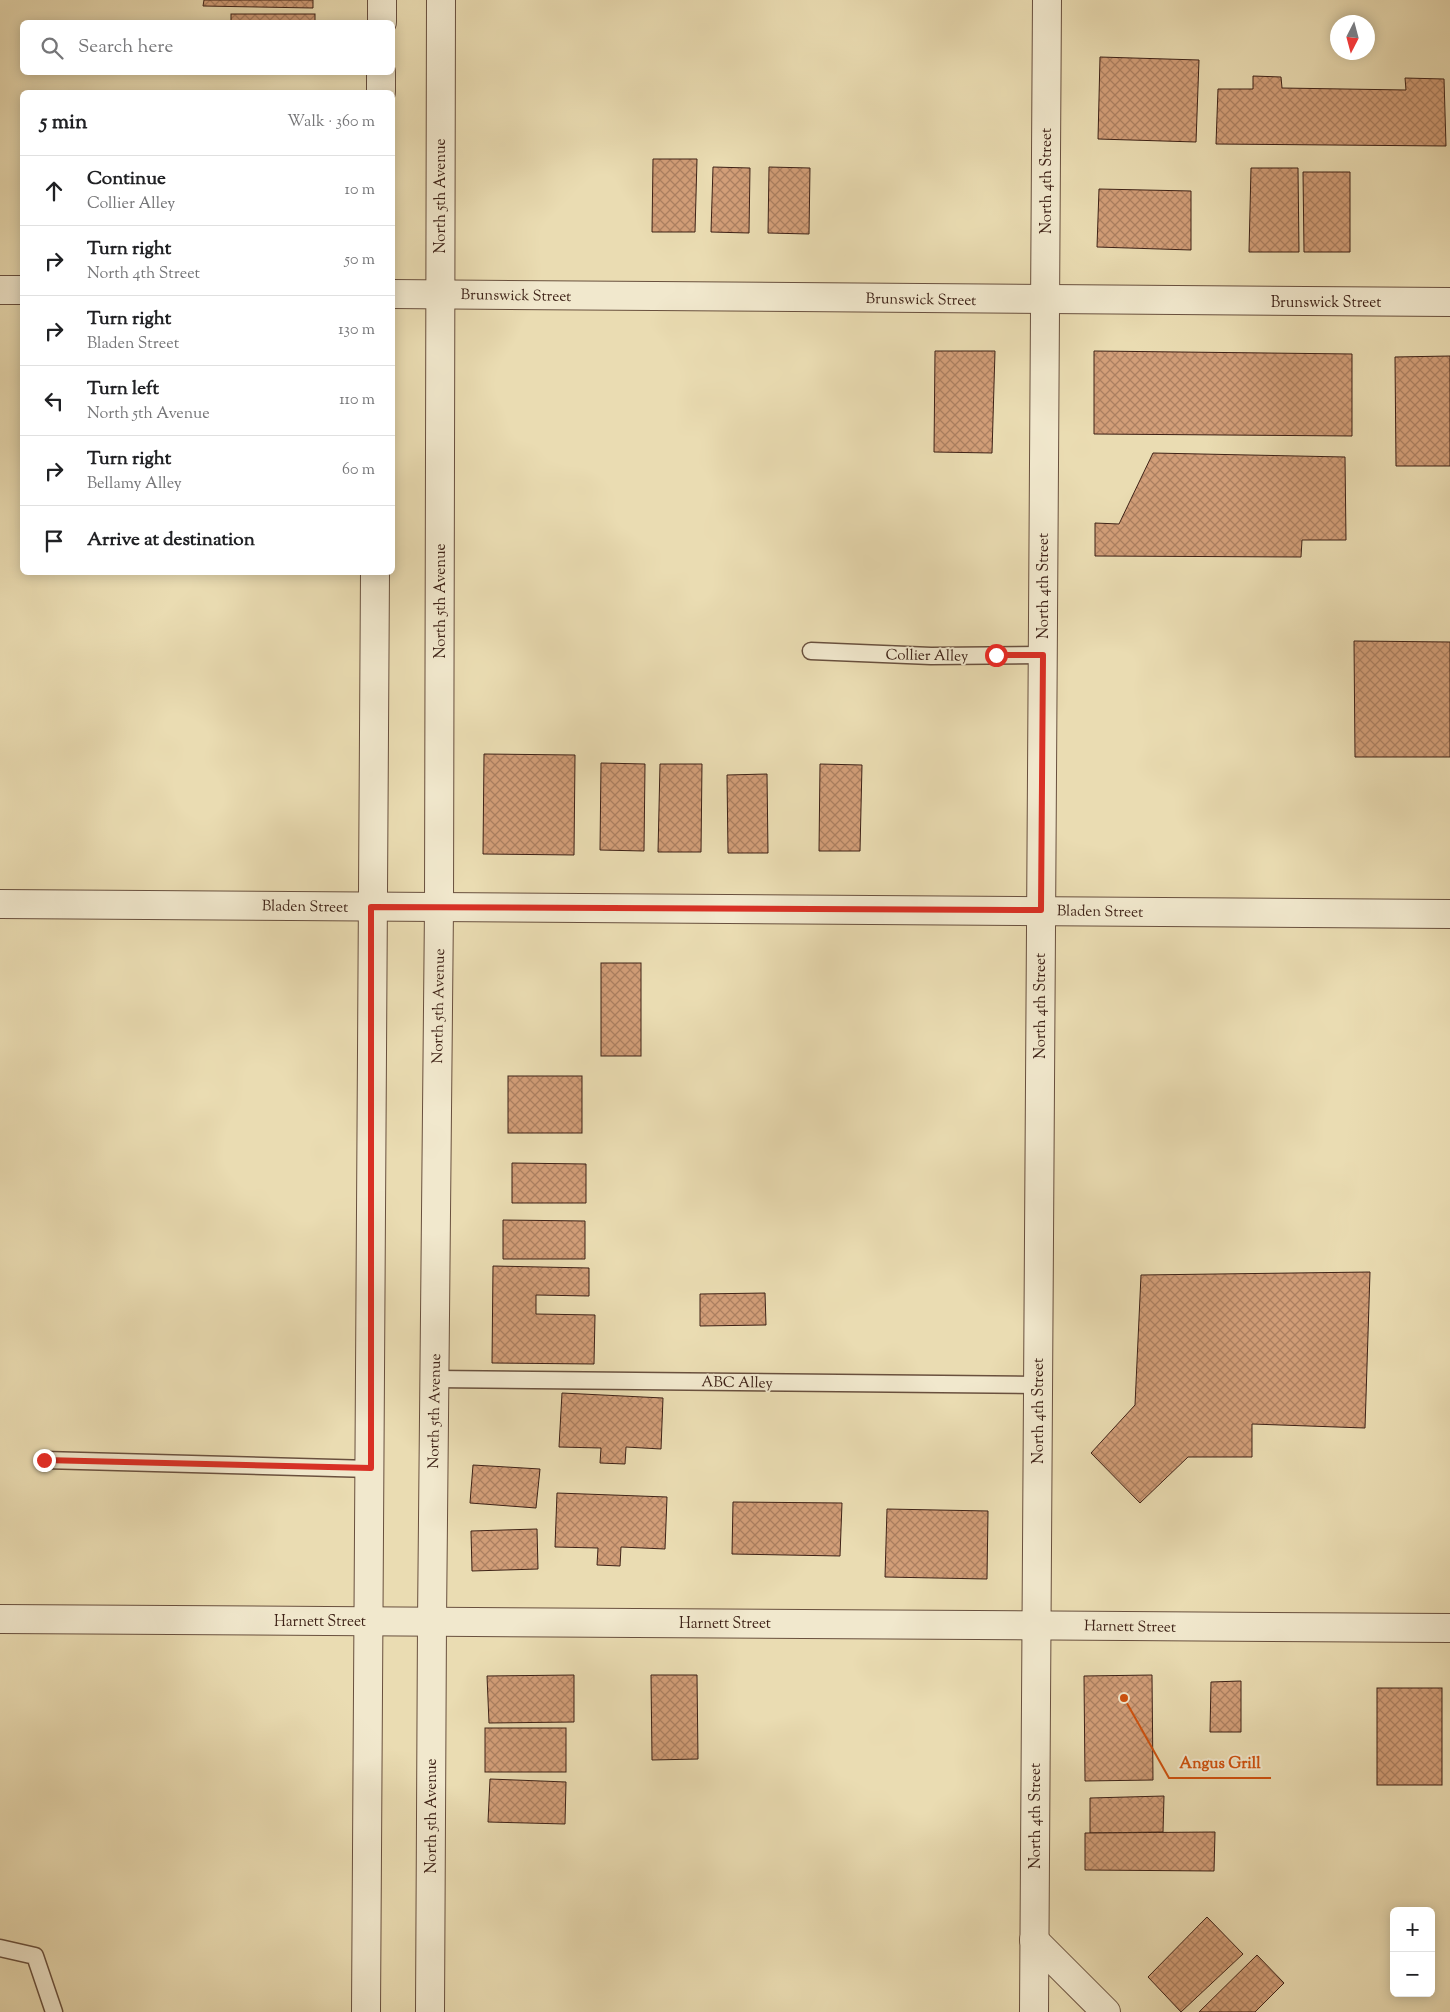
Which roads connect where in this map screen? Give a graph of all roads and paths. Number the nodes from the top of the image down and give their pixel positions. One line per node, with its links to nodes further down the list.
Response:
1 (382, 0): 4 (street)
2 (441, 0): 10 (street, North 5th Avenue)
3 (1046, 0): 11 (street, North 4th Street)
4 (382, 20)
5 (381, 75): 6 (street)
6 (381, 90)
7 (0, 290): 8 (street)
8 (20, 290)
9 (395, 294): 10 (street, Brunswick Street)
10 (440, 294): 11 (street, Brunswick Street); 18 (street, North 5th Avenue)
11 (1045, 300): 12 (street, Brunswick Street); 15 (street, North 4th Street)
12 (1450, 302)
13 (375, 575): 17 (street)
14 (811, 651): 15 (lane, Collier Alley)
15 (1043, 655): 19 (street, North 4th Street)
16 (0, 904): 17 (street, Bladen Street)
17 (371, 907): 18 (street, Bladen Street); 24 (street)
18 (439, 907): 19 (street, Bladen Street); 21 (street, North 5th Avenue)
19 (1041, 910): 20 (street, Bladen Street); 22 (street, North 4th Street)
20 (1450, 914)
21 (434, 1379): 22 (lane, ABC Alley); 27 (street, North 5th Avenue)
22 (1039, 1385): 28 (street, North 4th Street)
23 (44, 1460): 24 (lane)
24 (371, 1468): 26 (street)
25 (0, 1619): 26 (street, Harnett Street)
26 (370, 1621): 27 (street, Harnett Street); 33 (street)
27 (432, 1622): 28 (street, Harnett Street); 34 (street, North 5th Avenue)
28 (1037, 1624): 29 (street, Harnett Street); 30 (street, North 4th Street)
29 (1450, 1628)
30 (1034, 1940): 35 (street, North 4th Street); 36 (street)
31 (0, 1948): 32 (lane)
32 (54, 2012)
33 (366, 2012)
34 (430, 2012)
35 (1034, 2012)
36 (1106, 2012)

